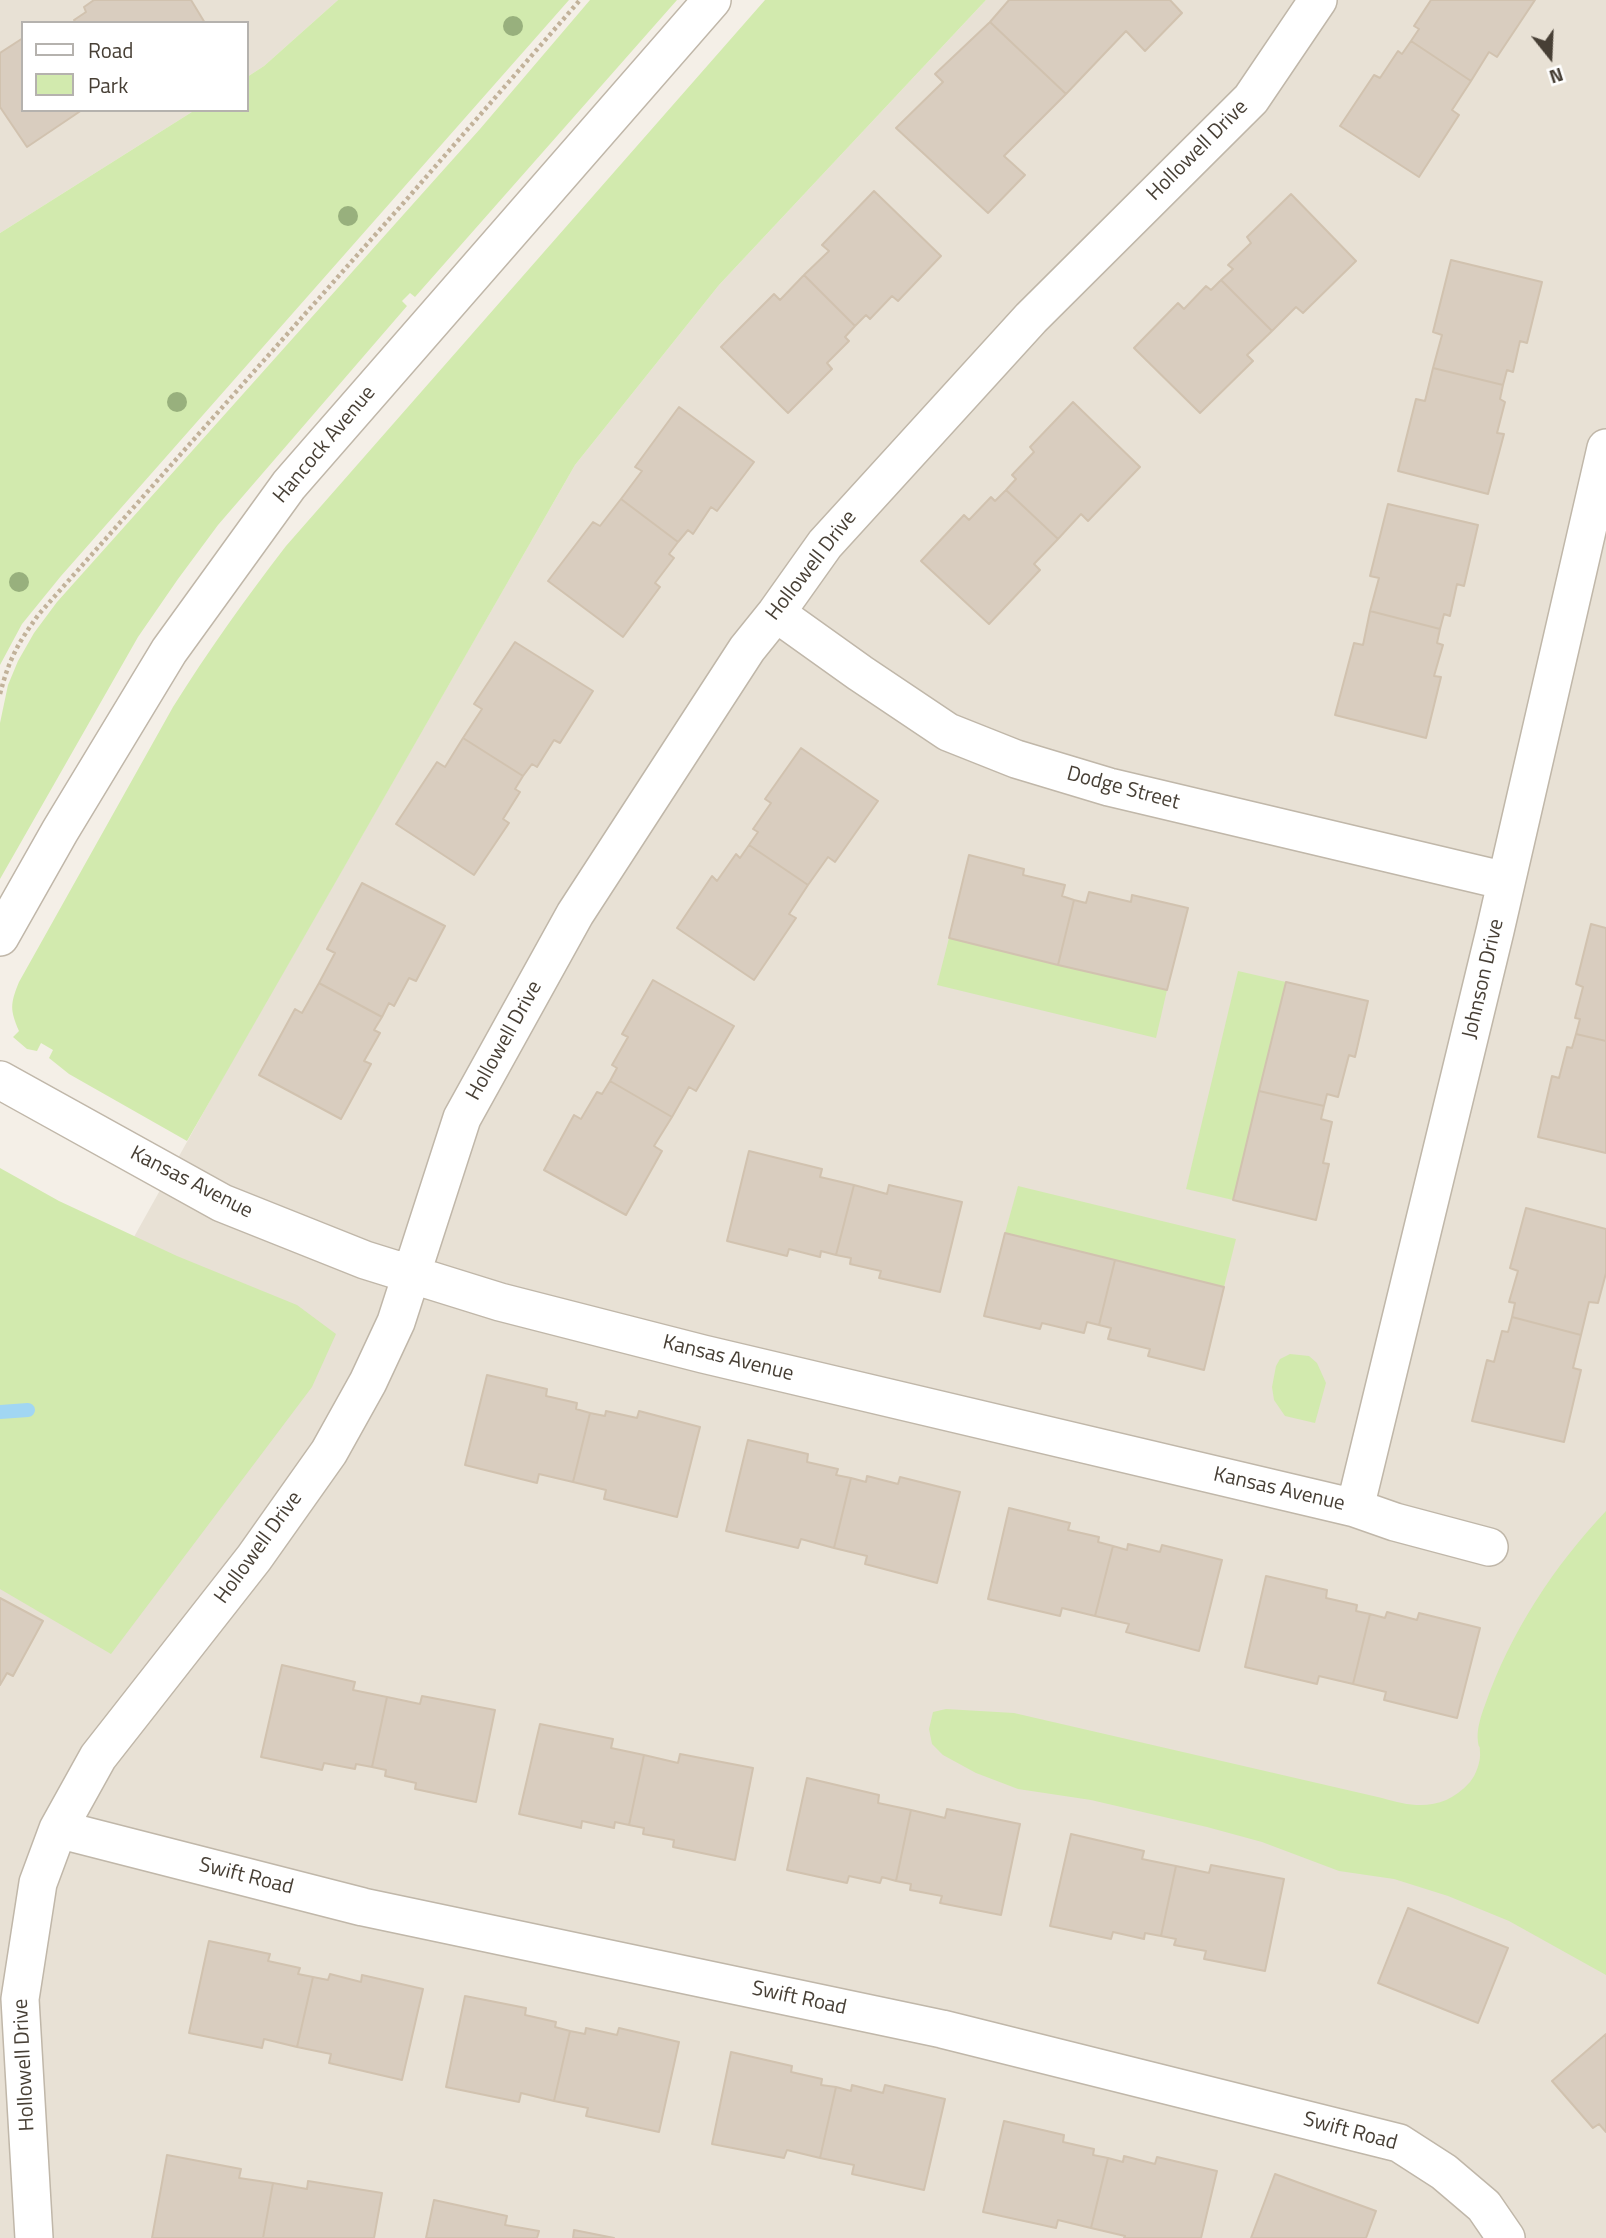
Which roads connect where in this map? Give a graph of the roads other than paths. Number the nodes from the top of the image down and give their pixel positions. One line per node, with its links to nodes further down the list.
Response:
1 (712, 0): 6 (street, Hancock Avenue)
2 (1318, 0): 4 (street, Hollowell Drive)
3 (1606, 448): 5 (street, Johnson Drive)
4 (776, 612): 5 (street, Dodge Street); 8 (street, Hollowell Drive)
5 (1506, 881): 9 (street, Johnson Drive)
6 (0, 937)
7 (0, 1080): 8 (street, Kansas Avenue)
8 (412, 1274): 9 (street, Kansas Avenue); 11 (street, Hollowell Drive)
9 (1355, 1508): 10 (street, Kansas Avenue)
10 (1489, 1548)
11 (58, 1829): 12 (street, Hollowell Drive); 13 (street, Swift Road)
12 (34, 2238)
13 (1506, 2238)

